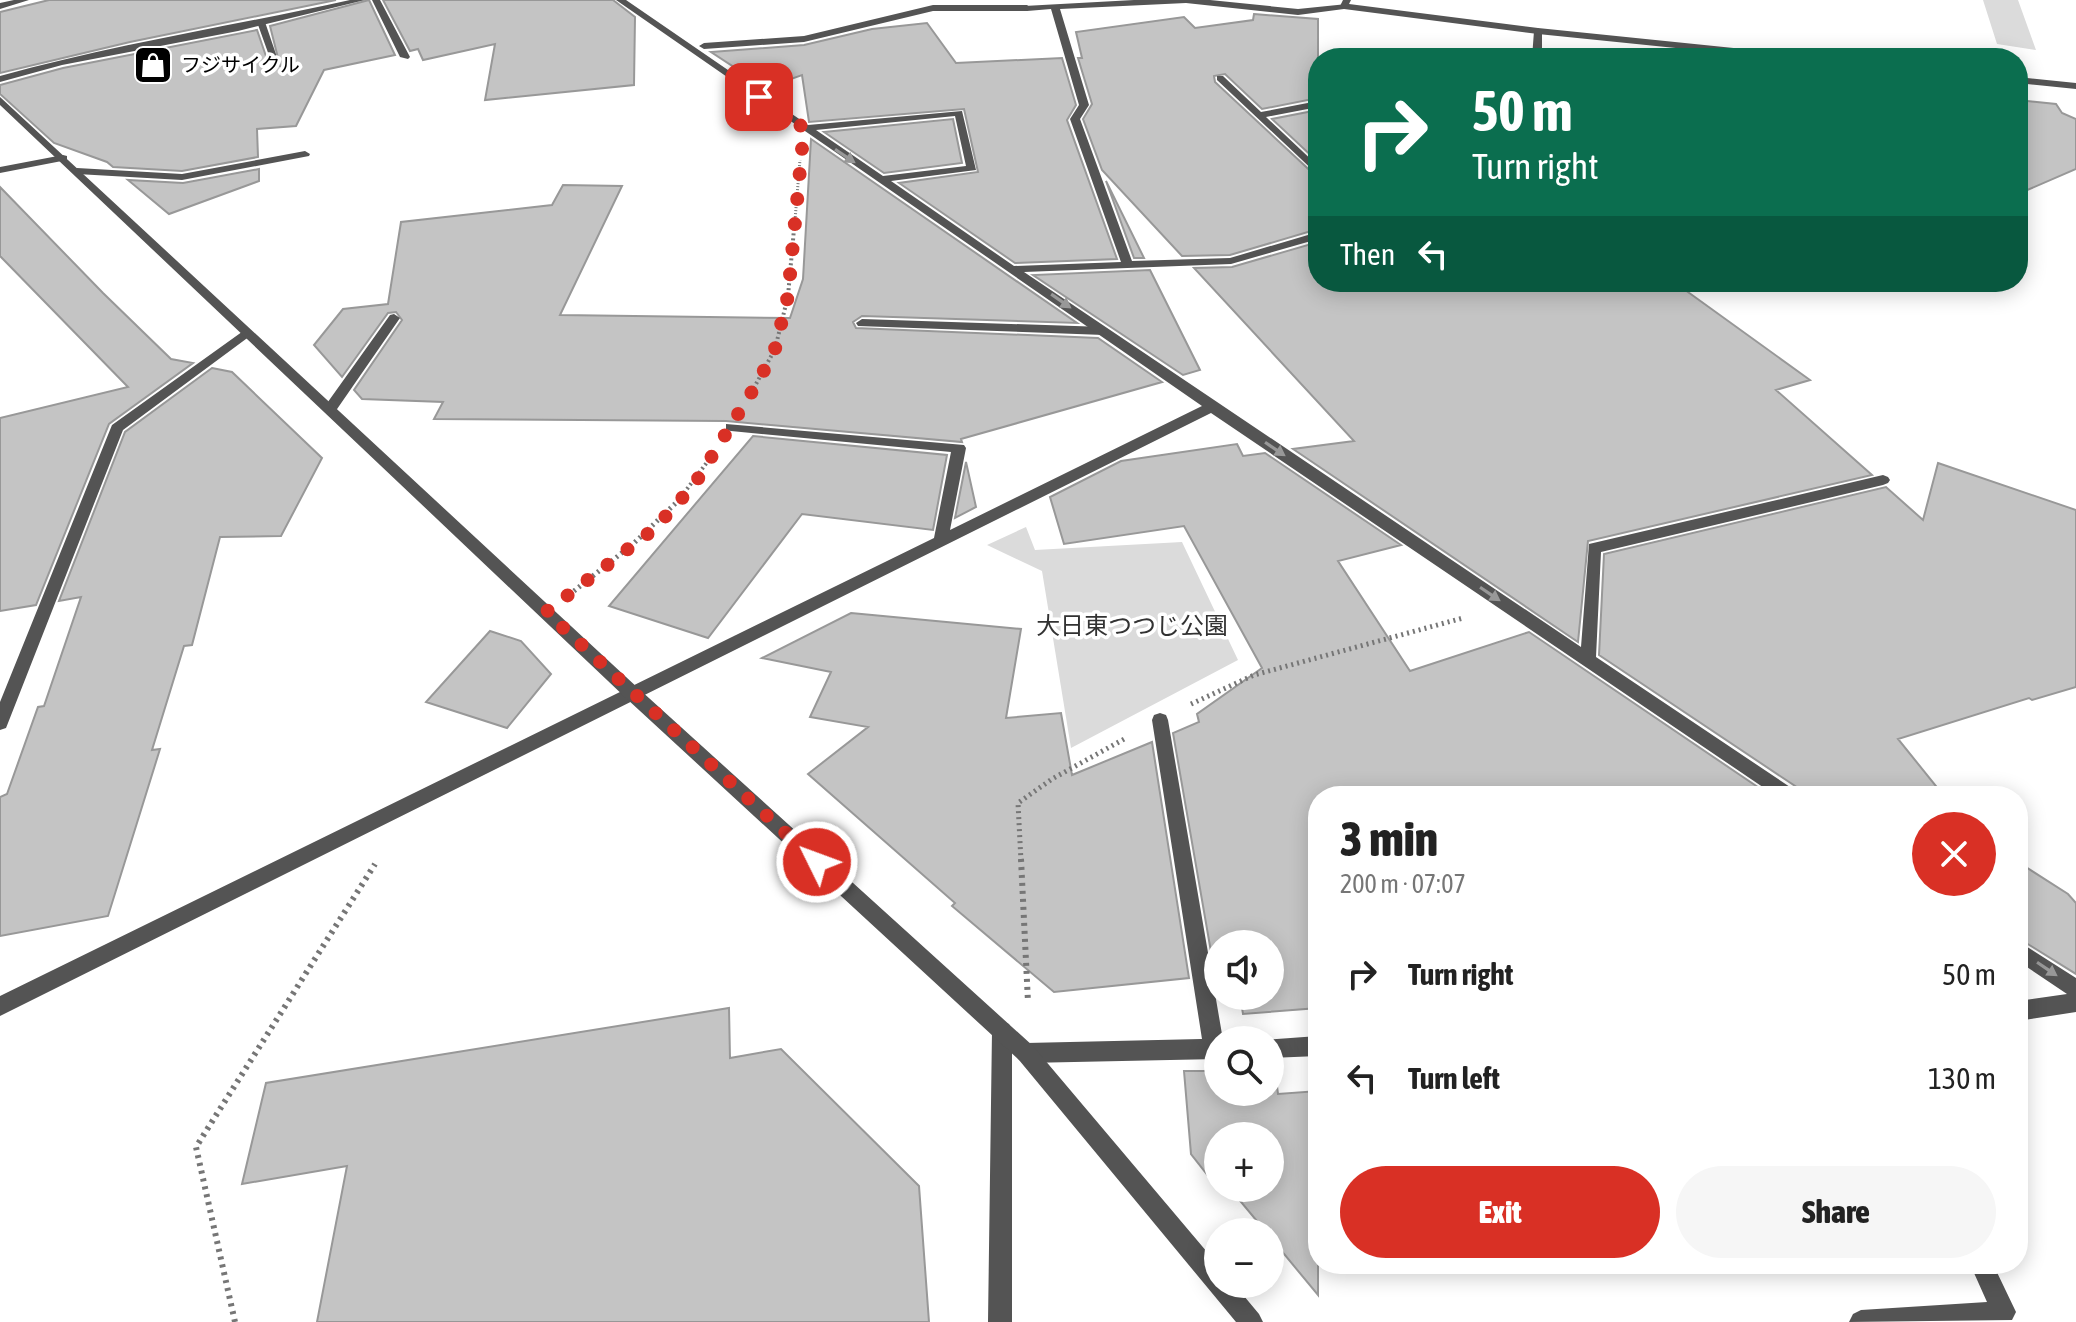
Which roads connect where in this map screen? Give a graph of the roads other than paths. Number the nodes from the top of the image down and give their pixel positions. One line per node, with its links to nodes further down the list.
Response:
1 (25, 0): 6 (street)
2 (361, 0): 8 (street)
3 (376, 0): 13 (street)
4 (620, 0): 22 (street)
5 (1346, 3): 7 (street); 9 (street)
6 (0, 6)
7 (1055, 8): 10 (street); 30 (street)
8 (261, 22): 14 (street); 16 (street)
9 (1538, 31): 11 (street); 12 (street)
10 (704, 46)
11 (1537, 48)
12 (1704, 48)
13 (405, 57)
14 (276, 61)
15 (1220, 78): 21 (street)
16 (0, 79)
17 (2028, 81): 18 (street)
18 (2076, 86)
19 (0, 100): 24 (street)
20 (1308, 106): 21 (street)
21 (1262, 115): 25 (street)
22 (804, 128): 28 (street, one-way to 28); 28 (street)
23 (305, 154): 27 (street)
24 (63, 158): 26 (street); 27 (street)
25 (1308, 162)
26 (0, 170)
27 (77, 171): 35 (street)
28 (881, 179): 31 (street)
29 (1308, 238): 30 (street)
30 (1128, 265): 31 (street)
31 (1014, 269): 34 (street, one-way to 34)
32 (394, 318): 37 (street)
33 (862, 323): 34 (street)
34 (1104, 331): 36 (street)
35 (246, 333): 37 (street); 44 (street)
36 (1212, 407): 40 (street); 41 (street, one-way to 41)
37 (330, 409): 42 (street)
38 (731, 427): 40 (street)
39 (1883, 480): 41 (street)
40 (941, 541): 42 (street)
41 (1588, 661): 45 (street)
42 (633, 694): 49 (street); 52 (street)
43 (1160, 720): 51 (street)
44 (0, 723)
45 (1775, 786)
46 (2028, 957): 47 (street, one-way to 47)
47 (2076, 989)
48 (2076, 1002): 50 (street)
49 (0, 1006)
50 (2028, 1009)
51 (1212, 1026)
52 (1002, 1031): 56 (street); 60 (street)
53 (1308, 1046): 54 (street)
54 (1284, 1047)
55 (1204, 1049): 56 (street)
56 (1026, 1053): 57 (street)
57 (1204, 1266)
58 (1986, 1274): 62 (street)
59 (1231, 1298): 61 (street)
60 (1000, 1322)
61 (1251, 1322)
62 (1861, 1322)

